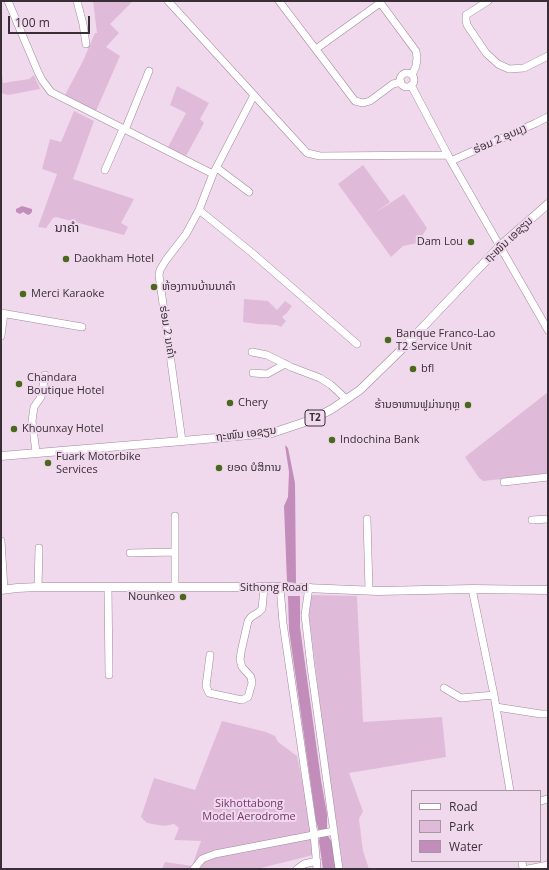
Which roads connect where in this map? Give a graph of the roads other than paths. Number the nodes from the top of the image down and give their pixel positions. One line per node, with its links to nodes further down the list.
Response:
1 (8, 1): 16 (street)
2 (77, 1): 7 (street)
3 (168, 1): 14 (street)
4 (279, 1): 8 (street)
5 (488, 1): 9 (street)
6 (380, 2): 8 (street); 11 (street)
7 (86, 44)
8 (316, 49): 12 (street)
9 (548, 56)
10 (149, 71): 16 (street)
11 (412, 75): 12 (street); 13 (street)
12 (401, 82): 13 (street)
13 (411, 85): 17 (street)
14 (254, 95): 17 (street); 19 (street, ຮ່ອມ 2 ນາຄຳ)
15 (548, 117): 17 (street, ຮ່ອມ 2 ອຸບມຸງ)
16 (124, 129): 18 (street); 19 (street)
17 (450, 158): 23 (street)
18 (105, 170)
19 (215, 171): 20 (street); 22 (street, ຮ່ອມ 2 ນາຄຳ)
20 (249, 192)
21 (548, 204): 23 (main road, ຖະໜົນ ເອຊຽນ / T2)
22 (199, 210): 28 (street); 34 (street, ຮ່ອມ 2 ນາຄຳ)
23 (500, 246): 26 (street); 33 (main road, ຖະໜົນ ເອຊຽນ / T2)
24 (3, 313): 25 (street); 27 (street)
25 (82, 327)
26 (548, 330)
27 (1, 336)
28 (357, 344)
29 (252, 352): 30 (street)
30 (285, 364): 31 (street); 33 (street)
31 (253, 373)
32 (45, 376): 35 (street)
33 (346, 399): 34 (main road, ຖະໜົນ ເອຊຽນ / T2)
34 (182, 442): 35 (main road, ຖະໜົນ ເອຊຽນ / T2)
35 (36, 452): 36 (main road, ຖະໜົນ ເອຊຽນ / T2)
36 (1, 456)
37 (548, 477): 38 (street)
38 (504, 482)
39 (175, 516): 45 (street)
40 (367, 519): 55 (street)
41 (548, 519): 42 (street)
42 (532, 520)
43 (1, 541): 54 (street)
44 (39, 548): 47 (street)
45 (175, 552): 46 (street); 49 (street)
46 (130, 553)
47 (38, 587): 48 (main road, Sithong Road); 54 (main road, Sithong Road)
48 (108, 587): 49 (main road, Sithong Road); 58 (street)
49 (175, 587): 50 (main road, Sithong Road)
50 (264, 587): 51 (main road, Sithong Road); 57 (street)
51 (280, 587): 52 (main road, Sithong Road); 65 (street)
52 (309, 588): 55 (main road, Sithong Road); 64 (street)
53 (472, 589): 55 (main road, Sithong Road); 56 (main road, Sithong Road); 60 (street)
54 (3, 590)
55 (369, 590)
56 (548, 590)
57 (210, 655)
58 (109, 675)
59 (444, 688): 60 (street)
60 (494, 695): 61 (street)
61 (496, 707): 62 (street); 63 (street)
62 (548, 714)
63 (510, 790)
64 (332, 831): 65 (street); 71 (street)
65 (316, 834): 66 (street); 68 (street)
66 (317, 861): 69 (street); 70 (street)
67 (548, 865): 72 (street)
68 (194, 869)
69 (297, 869)
70 (317, 869)
71 (340, 869)
72 (528, 869)

